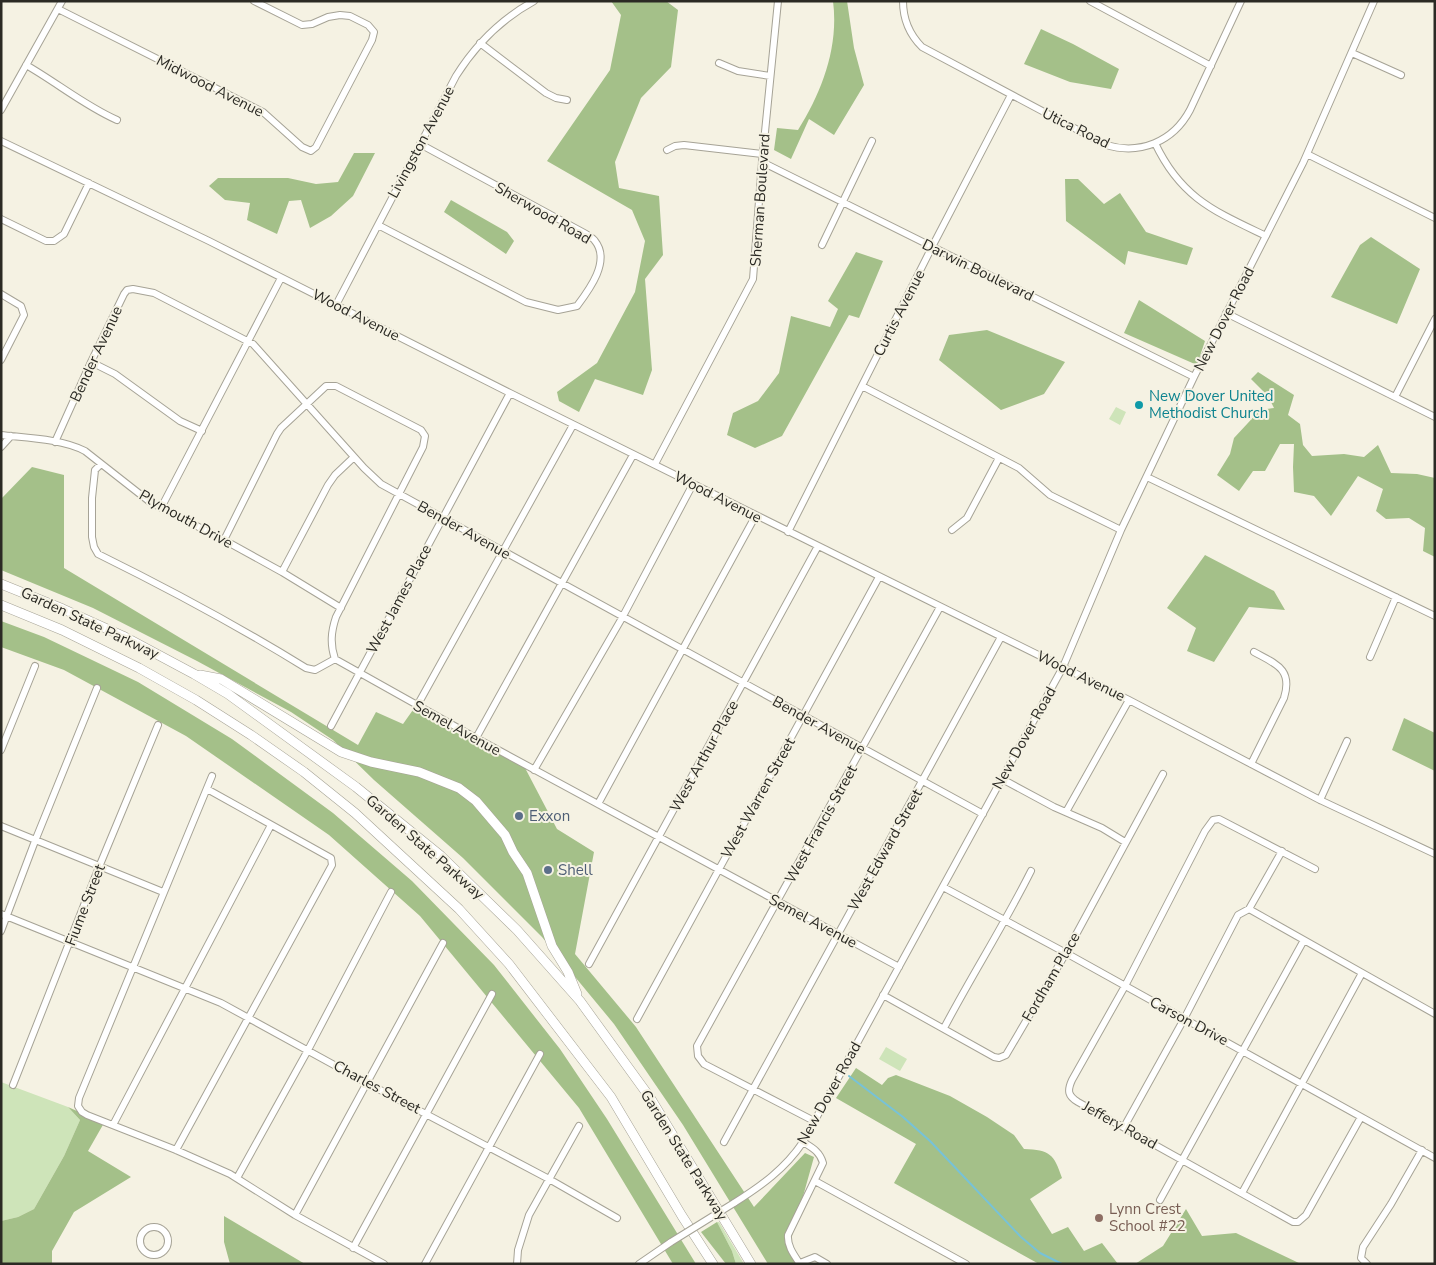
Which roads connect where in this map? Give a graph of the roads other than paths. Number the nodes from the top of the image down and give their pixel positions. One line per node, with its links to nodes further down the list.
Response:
1 (62, 1): 10 (street)
2 (254, 1): 10 (street, Midwood Avenue)
3 (534, 1): 9 (street, Livingston Avenue)
4 (778, 1): 17 (street, Sherman Boulevard)
5 (903, 1): 18 (street, Utica Road)
6 (1090, 1): 15 (street)
7 (1242, 1): 15 (street, Utica Road)
8 (1374, 1): 12 (street, New Dover Road)
9 (520, 4): 11 (street, Livingston Avenue)
10 (58, 9): 14 (street)
11 (480, 42): 19 (street); 25 (street, Livingston Avenue)
12 (1352, 53): 16 (street); 28 (street, New Dover Road)
13 (719, 62): 17 (street)
14 (26, 65): 20 (street); 21 (street)
15 (1211, 66): 24 (street, Utica Road)
16 (1400, 75)
17 (770, 76): 27 (street, Sherman Boulevard)
18 (1011, 95): 24 (street, Utica Road); 37 (street, Curtis Avenue)
19 (567, 100)
20 (1, 110)
21 (117, 120)
22 (872, 140): 31 (street)
23 (1, 141): 30 (street, Wood Avenue)
24 (1155, 143): 35 (street)
25 (420, 144): 34 (street, Livingston Avenue); 34 (street, Sherwood Road)
26 (667, 150): 27 (street)
27 (762, 154): 29 (street, Sherman Boulevard)
28 (1307, 154): 32 (street); 35 (street, New Dover Road)
29 (762, 162): 31 (street, Darwin Boulevard); 62 (street, Sherman Boulevard)
30 (89, 183): 33 (street); 38 (street, Wood Avenue)
31 (842, 202): 36 (street); 37 (street, Darwin Boulevard)
32 (1434, 215)
33 (1, 219)
34 (378, 225): 40 (street, Livingston Avenue)
35 (1266, 236): 41 (street, New Dover Road)
36 (822, 246)
37 (932, 247): 46 (street, Darwin Boulevard); 47 (street, Curtis Avenue)
38 (281, 278): 40 (street, Wood Avenue); 43 (street)
39 (1, 294): 44 (street)
40 (336, 305): 48 (street, Wood Avenue)
41 (1226, 313): 46 (street, New Dover Road); 49 (street)
42 (1435, 319): 49 (street)
43 (248, 341): 45 (street, Bender Avenue); 50 (street, Bender Avenue); 53 (street)
44 (1, 360)
45 (91, 362): 53 (street); 56 (street, Bender Avenue)
46 (1194, 377): 63 (street, New Dover Road)
47 (862, 386): 60 (street); 71 (street, Curtis Avenue)
48 (510, 394): 52 (street, Wood Avenue); 68 (street, West James Place)
49 (1395, 397): 51 (street)
50 (306, 403): 59 (street, Bender Avenue); 65 (street); 72 (street)
51 (1435, 417)
52 (573, 425): 58 (street, Wood Avenue); 74 (street)
53 (202, 431): 66 (street)
54 (1, 435): 55 (street, Plymouth Drive)
55 (11, 436): 56 (street, Plymouth Drive); 57 (street)
56 (55, 442): 61 (street, Plymouth Drive)
57 (1, 447)
58 (633, 455): 62 (street, Wood Avenue); 78 (street)
59 (354, 457): 65 (street, Bender Avenue); 75 (street)
60 (999, 458): 69 (street); 70 (street)
61 (100, 464): 66 (street, Plymouth Drive); 89 (street)
62 (655, 464): 64 (street, Wood Avenue)
63 (1147, 477): 70 (street, New Dover Road); 79 (street)
64 (693, 484): 67 (street, Wood Avenue); 84 (street)
65 (398, 494): 68 (street, Bender Avenue); 82 (street)
66 (161, 508): 72 (street, Plymouth Drive)
67 (756, 515): 71 (street, Wood Avenue); 86 (street)
68 (442, 518): 74 (street, Bender Avenue); 92 (street, West James Place)
69 (952, 530)
70 (1121, 530): 91 (street, New Dover Road)
71 (788, 532): 73 (street, Wood Avenue)
72 (224, 540): 75 (street, Plymouth Drive)
73 (818, 546): 76 (street, Wood Avenue); 94 (street, West Arthur Place)
74 (502, 551): 78 (street, Bender Avenue); 97 (street)
75 (282, 572): 82 (street, Plymouth Drive)
76 (879, 577): 81 (street, Wood Avenue); 98 (street, West Warren Street)
77 (1, 584): 93 (highway, Garden State Parkway)
78 (563, 584): 84 (street, Bender Avenue); 101 (street)
79 (1396, 597): 83 (street); 88 (street)
80 (1, 605): 188 (highway, Garden State Parkway)
81 (940, 607): 85 (street, Wood Avenue); 103 (street, West Francis Street)
82 (341, 608): 89 (street)
83 (1435, 616)
84 (622, 618): 86 (street, Bender Avenue); 106 (street)
85 (1001, 637): 91 (street, Wood Avenue); 110 (street, West Edward Street)
86 (682, 650): 94 (street, Bender Avenue); 113 (street)
87 (1254, 652): 105 (street)
88 (1370, 658)
89 (335, 659): 92 (street, Semel Avenue)
90 (35, 666): 104 (street)
91 (1063, 667): 96 (street, Wood Avenue); 109 (street, New Dover Road)
92 (359, 672): 97 (street, Semel Avenue); 100 (street, West James Place)
93 (194, 674): 148 (highway, Garden State Parkway); 148 (highway)
94 (744, 684): 98 (street, Bender Avenue); 118 (street, West Arthur Place)
95 (97, 688): 119 (street)
96 (1129, 700): 105 (street, Wood Avenue); 114 (street)
97 (417, 706): 101 (street, Semel Avenue)
98 (803, 716): 103 (street, Bender Avenue); 125 (street, West Warren Street)
99 (158, 725): 123 (street, Fiume Street)
100 (331, 726)
101 (476, 738): 106 (street, Semel Avenue)
102 (1347, 741): 112 (street)
103 (862, 749): 110 (street, Bender Avenue); 130 (street, West Francis Street)
104 (1, 750)
105 (1251, 764): 112 (street, Wood Avenue)
106 (534, 770): 113 (street, Semel Avenue)
107 (1162, 774): 120 (street, Fordham Place)
108 (212, 776): 111 (street)
109 (1002, 779): 114 (street); 115 (street, New Dover Road)
110 (922, 781): 115 (street, Bender Avenue); 135 (street, West Edward Street)
111 (206, 789): 116 (street); 128 (street)
112 (1320, 800): 122 (street, Wood Avenue)
113 (598, 804): 118 (street, Semel Avenue)
114 (1066, 812): 120 (street)
115 (983, 814): 127 (street, New Dover Road)
116 (271, 825): 145 (street); 150 (street)
117 (1, 826): 119 (street)
118 (659, 838): 125 (street, Semel Avenue); 140 (street, West Arthur Place)
119 (35, 840): 123 (street); 132 (street)
120 (1125, 842): 139 (street, Fordham Place)
121 (1282, 851): 124 (street); 131 (street); 144 (street, Jeffery Road)
122 (1435, 854)
123 (99, 867): 128 (street); 137 (street, Fiume Street)
124 (1315, 869)
125 (719, 870): 130 (street, Semel Avenue); 151 (street, West Warren Street)
126 (1032, 871): 133 (street)
127 (943, 887): 133 (street, Carson Drive); 142 (street, New Dover Road)
128 (163, 892): 141 (street)
129 (391, 892): 154 (street)
130 (778, 902): 135 (street, Semel Avenue); 160 (street, West Francis Street)
131 (1249, 909): 136 (street); 152 (street)
132 (4, 915): 134 (street); 137 (street, Charles Street)
133 (1006, 921): 139 (street, Carson Drive); 153 (street)
134 (1, 931)
135 (838, 935): 142 (street, Semel Avenue); 160 (street, West Edward Street)
136 (1304, 940): 143 (street); 155 (street)
137 (70, 942): 141 (street, Charles Street); 159 (street, Fiume Street)
138 (443, 943): 157 (street)
139 (1066, 952): 144 (street, Carson Drive); 153 (street, Fordham Place)
140 (589, 964)
141 (132, 967): 145 (street, Charles Street); 164 (street)
142 (898, 967): 147 (street, New Dover Road)
143 (1362, 973): 149 (street); 158 (street)
144 (1125, 986): 152 (street, Carson Drive); 166 (street, Jeffery Road)
145 (187, 988): 150 (street, Charles Street); 164 (street)
146 (492, 994): 161 (street)
147 (883, 995): 153 (street, Fordham Place); 163 (street, New Dover Road)
148 (580, 1001): 189 (highway, Garden State Parkway)
149 (1435, 1014)
150 (248, 1017): 154 (street, Charles Street); 170 (street)
151 (637, 1019)
152 (1184, 1019): 155 (street, Carson Drive); 166 (street)
153 (944, 1028)
154 (308, 1050): 157 (street, Charles Street); 174 (street)
155 (1244, 1050): 158 (street, Carson Drive); 173 (street)
156 (540, 1054): 169 (street)
157 (367, 1083): 161 (street, Charles Street); 179 (street)
158 (1303, 1084): 162 (street, Carson Drive); 177 (street)
159 (13, 1085)
160 (754, 1088): 163 (street); 167 (street, West Edward Street)
161 (425, 1114): 169 (street, Charles Street); 181 (street)
162 (1361, 1117): 171 (street, Carson Drive); 177 (street, Jeffery Road)
163 (814, 1121): 168 (street, New Dover Road)
164 (113, 1125): 170 (street)
165 (579, 1126): 175 (street)
166 (1124, 1127): 173 (street, Jeffery Road)
167 (724, 1142)
168 (804, 1142): 176 (street); 187 (street, New Dover Road, bridge)
169 (490, 1148): 175 (street, Charles Street); 185 (street)
170 (176, 1150): 174 (street)
171 (1422, 1150): 172 (street, Carson Drive); 193 (street)
172 (1435, 1158)
173 (1183, 1160): 177 (street, Jeffery Road); 178 (street)
174 (237, 1178): 179 (street)
175 (549, 1179): 180 (street, Charles Street); 186 (street)
176 (815, 1181): 190 (street); 192 (street)
177 (1242, 1193)
178 (1160, 1200)
179 (295, 1215): 181 (street)
180 (616, 1218)
181 (353, 1248): 184 (street)
182 (153, 1255): 182 (street); 183 (street)
183 (154, 1264)
184 (384, 1264)
185 (425, 1264)
186 (517, 1264)
187 (639, 1264)
188 (713, 1264)
189 (751, 1264)
190 (800, 1264): 191 (street)
191 (827, 1264)
192 (966, 1264)
193 (1367, 1264)

